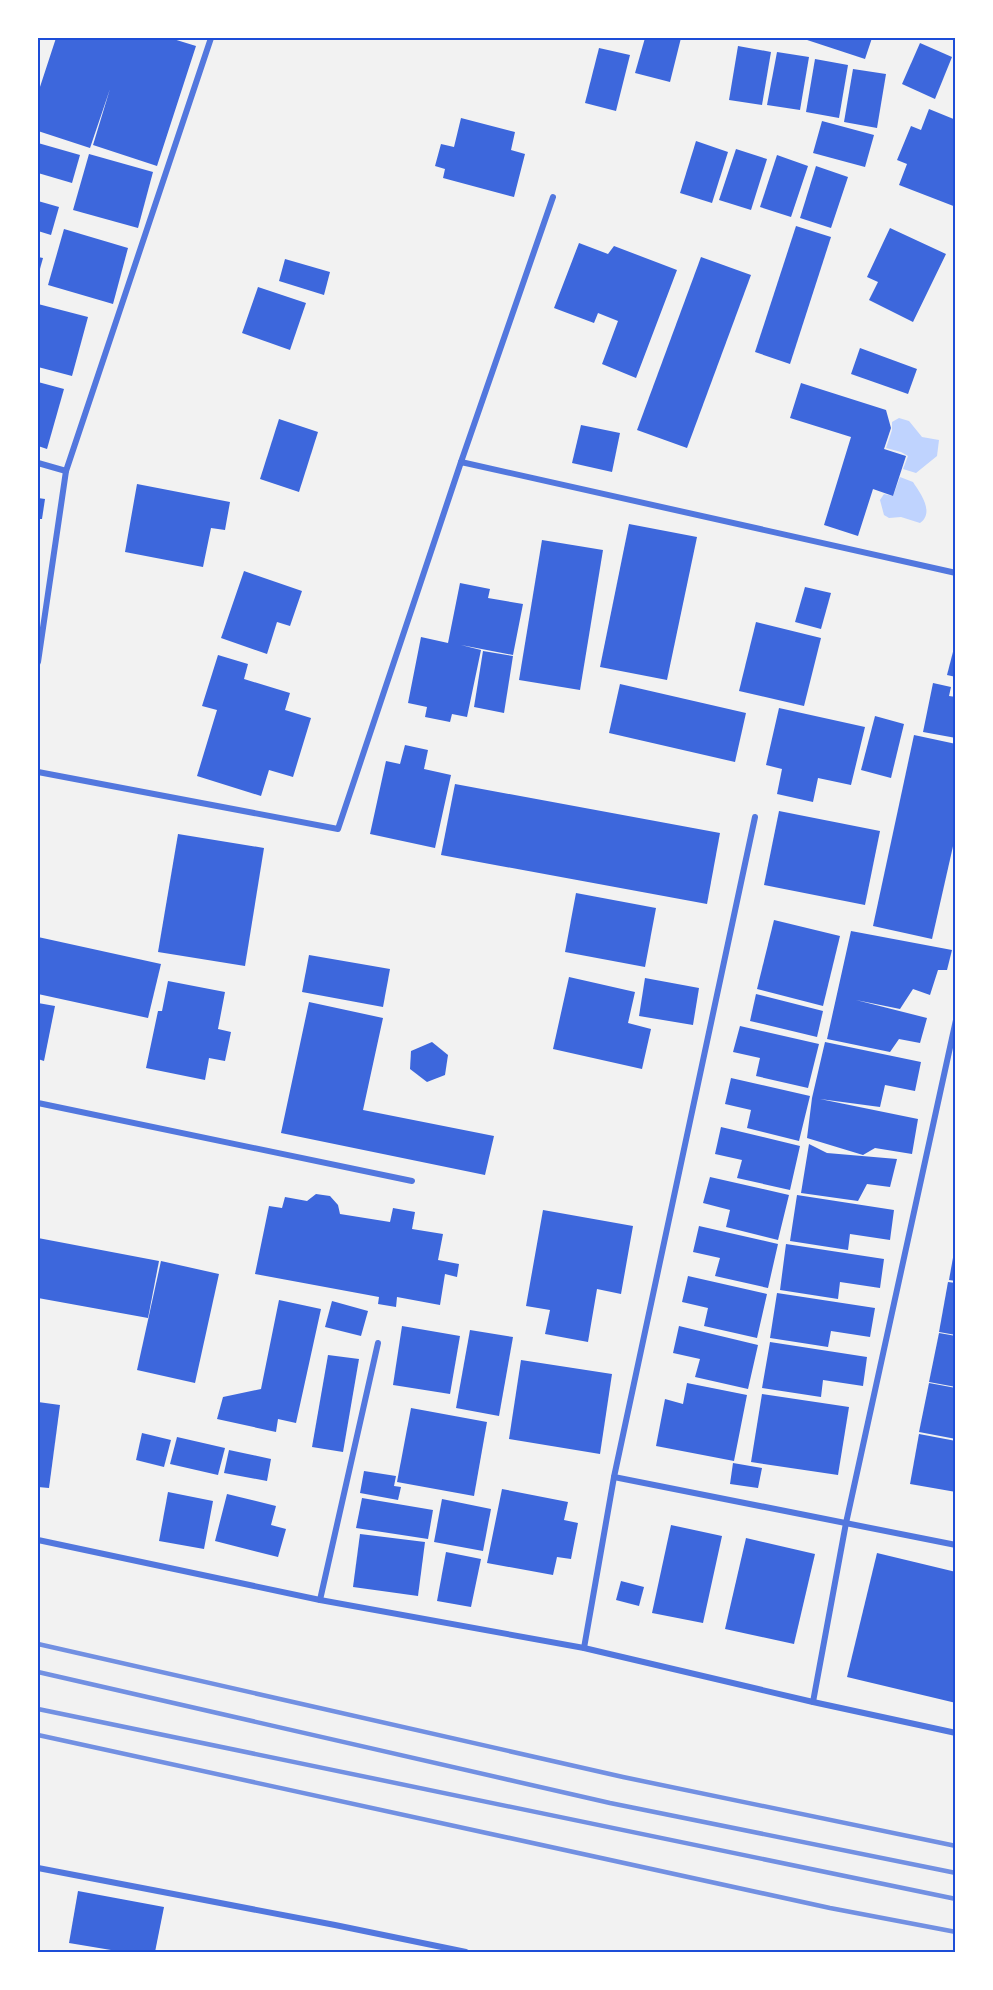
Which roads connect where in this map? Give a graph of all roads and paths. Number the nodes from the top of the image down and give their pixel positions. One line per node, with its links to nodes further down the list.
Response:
1 (210, 38): 5 (street)
2 (553, 197): 3 (street)
3 (461, 462): 6 (street); 8 (street)
4 (38, 463): 5 (street)
5 (66, 471): 7 (street)
6 (956, 573)
7 (38, 662)
8 (38, 772)
9 (755, 817): 14 (street)
10 (956, 1020): 15 (street)
11 (38, 1103): 12 (street)
12 (412, 1181)
13 (378, 1343): 18 (street)
14 (614, 1477): 15 (street); 19 (street)
15 (846, 1523): 17 (street); 20 (street)
16 (38, 1540): 18 (street)
17 (956, 1545)
18 (321, 1600): 19 (street)
19 (584, 1647): 20 (street)
20 (813, 1702): 21 (street)
21 (956, 1733)
22 (38, 1868): 23 (street)
23 (466, 1953)

